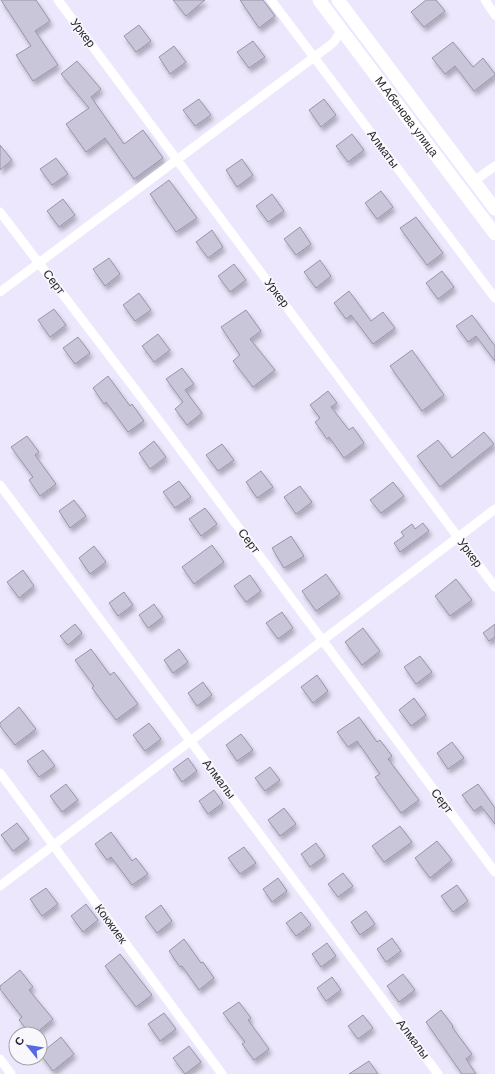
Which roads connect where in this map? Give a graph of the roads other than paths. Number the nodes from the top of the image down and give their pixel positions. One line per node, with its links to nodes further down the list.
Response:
1 (58, 0): 9 (street, Уркер)
2 (271, 0): 8 (street, Алматы)
3 (319, 0): 7 (main road, М.Абенова улица)
4 (338, 0): 11 (main road, М.Абенова улица)
5 (486, 0): 6 (street)
6 (495, 15)
7 (342, 30): 8 (street); 14 (main road, М.Абенова улица)
8 (314, 58): 9 (street); 17 (street, Алматы)
9 (177, 160): 15 (street); 20 (street, Уркер)
10 (495, 166): 11 (street)
11 (474, 181): 12 (main road, М.Абенова улица)
12 (495, 209)
13 (0, 212): 15 (street, Серт)
14 (495, 234)
15 (39, 263): 16 (street); 22 (street, Серт)
16 (0, 292)
17 (495, 298)
18 (0, 485): 23 (street, Алмалы)
19 (495, 509): 20 (street)
20 (458, 537): 21 (street, Уркер); 22 (street)
21 (495, 587)
22 (322, 640): 23 (street); 26 (street, Серт)
23 (190, 741): 25 (street); 31 (street, Алмалы)
24 (0, 774): 25 (street, Кокжиек)
25 (53, 845): 27 (street); 30 (street, Кокжиек)
26 (495, 872)
27 (0, 886)
28 (0, 1059): 29 (street)
29 (11, 1074)
30 (222, 1074)
31 (438, 1074)

